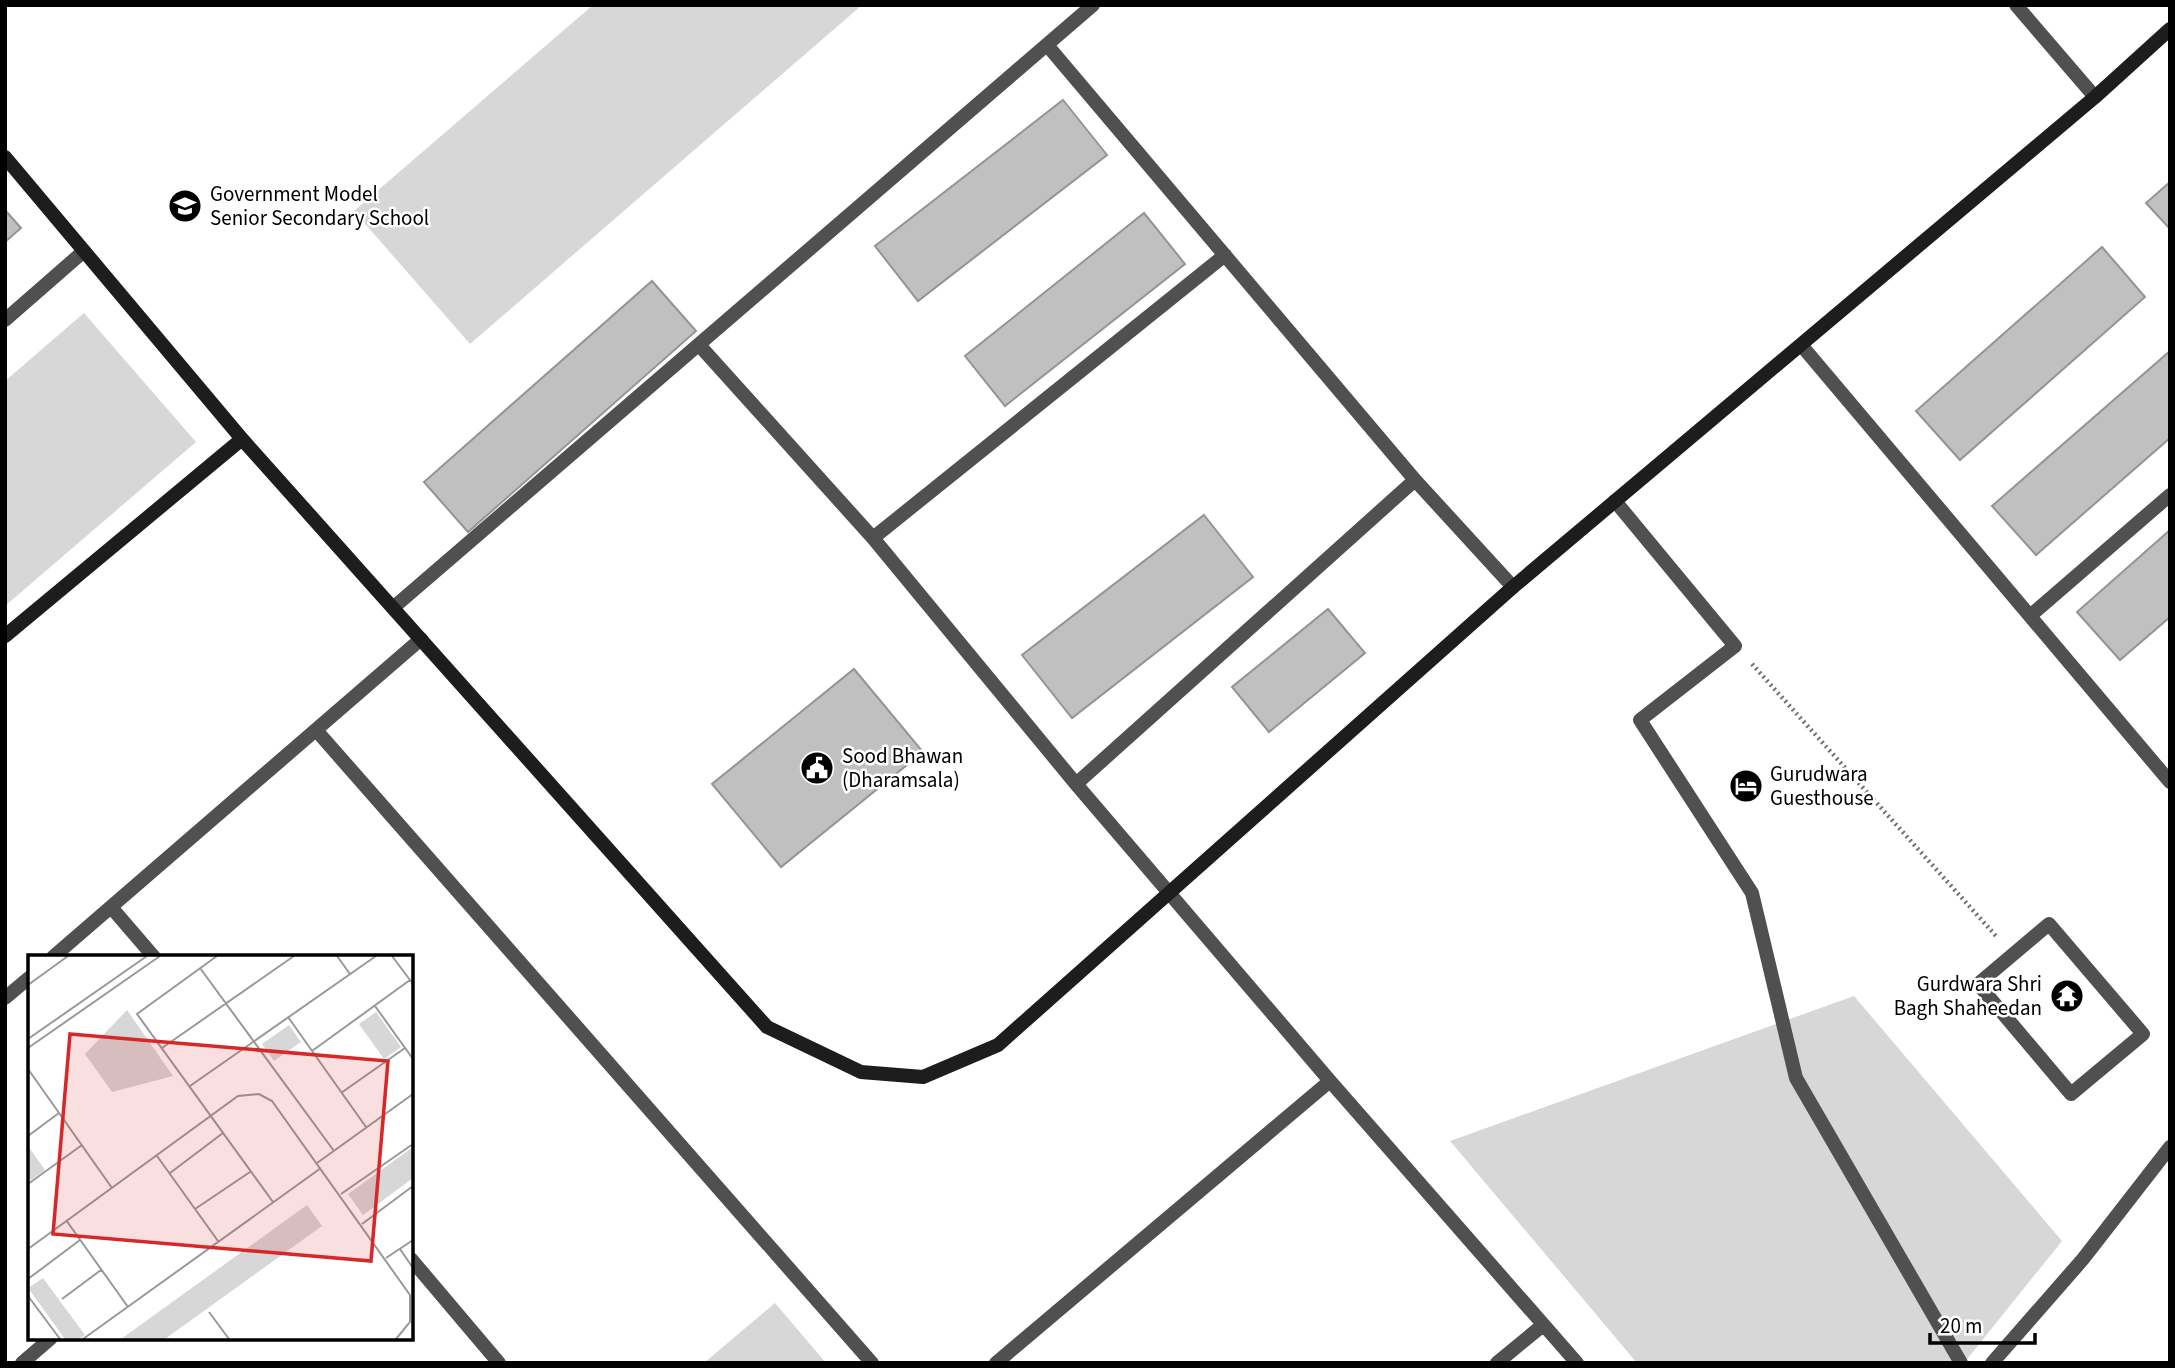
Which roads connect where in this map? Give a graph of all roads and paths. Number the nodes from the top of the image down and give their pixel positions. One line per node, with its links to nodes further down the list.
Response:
1 (1093, 5): 4 (street)
2 (2016, 5): 5 (street)
3 (2170, 29): 5 (street)
4 (1047, 45): 8 (street); 11 (street)
5 (2095, 97): 10 (street)
6 (5, 157): 7 (street)
7 (84, 251): 9 (street); 12 (street)
8 (1225, 255): 13 (street); 16 (street)
9 (5, 320)
10 (1802, 345): 15 (street); 19 (street)
11 (700, 346): 16 (street); 18 (street)
12 (242, 439): 18 (street); 20 (street)
13 (1415, 480): 17 (street); 25 (street)
14 (2170, 495): 19 (street)
15 (1615, 501): 17 (street); 22 (street)
16 (873, 538): 25 (street)
17 (1513, 587): 26 (street)
18 (394, 607): 21 (street)
19 (2030, 616): 24 (street)
20 (5, 636)
21 (421, 639): 23 (street); 26 (street)
22 (1735, 646): 28 (path); 44 (street)
23 (316, 730): 27 (street); 40 (street)
24 (2170, 782)
25 (1076, 784): 26 (street)
26 (1169, 891): 33 (street)
27 (111, 907): 29 (street); 30 (street)
28 (2013, 954): 28 (street)
29 (55, 955)
30 (152, 955)
31 (28, 979): 32 (street)
32 (5, 998)
33 (1330, 1081): 36 (street); 41 (street)
34 (2170, 1147): 45 (street)
35 (413, 1261): 39 (street)
36 (1543, 1325): 42 (street); 43 (street)
37 (49, 1340): 38 (street)
38 (22, 1363)
39 (499, 1363)
40 (872, 1363)
41 (996, 1363)
42 (1497, 1363)
43 (1577, 1363)
44 (1961, 1363)
45 (1992, 1363)

